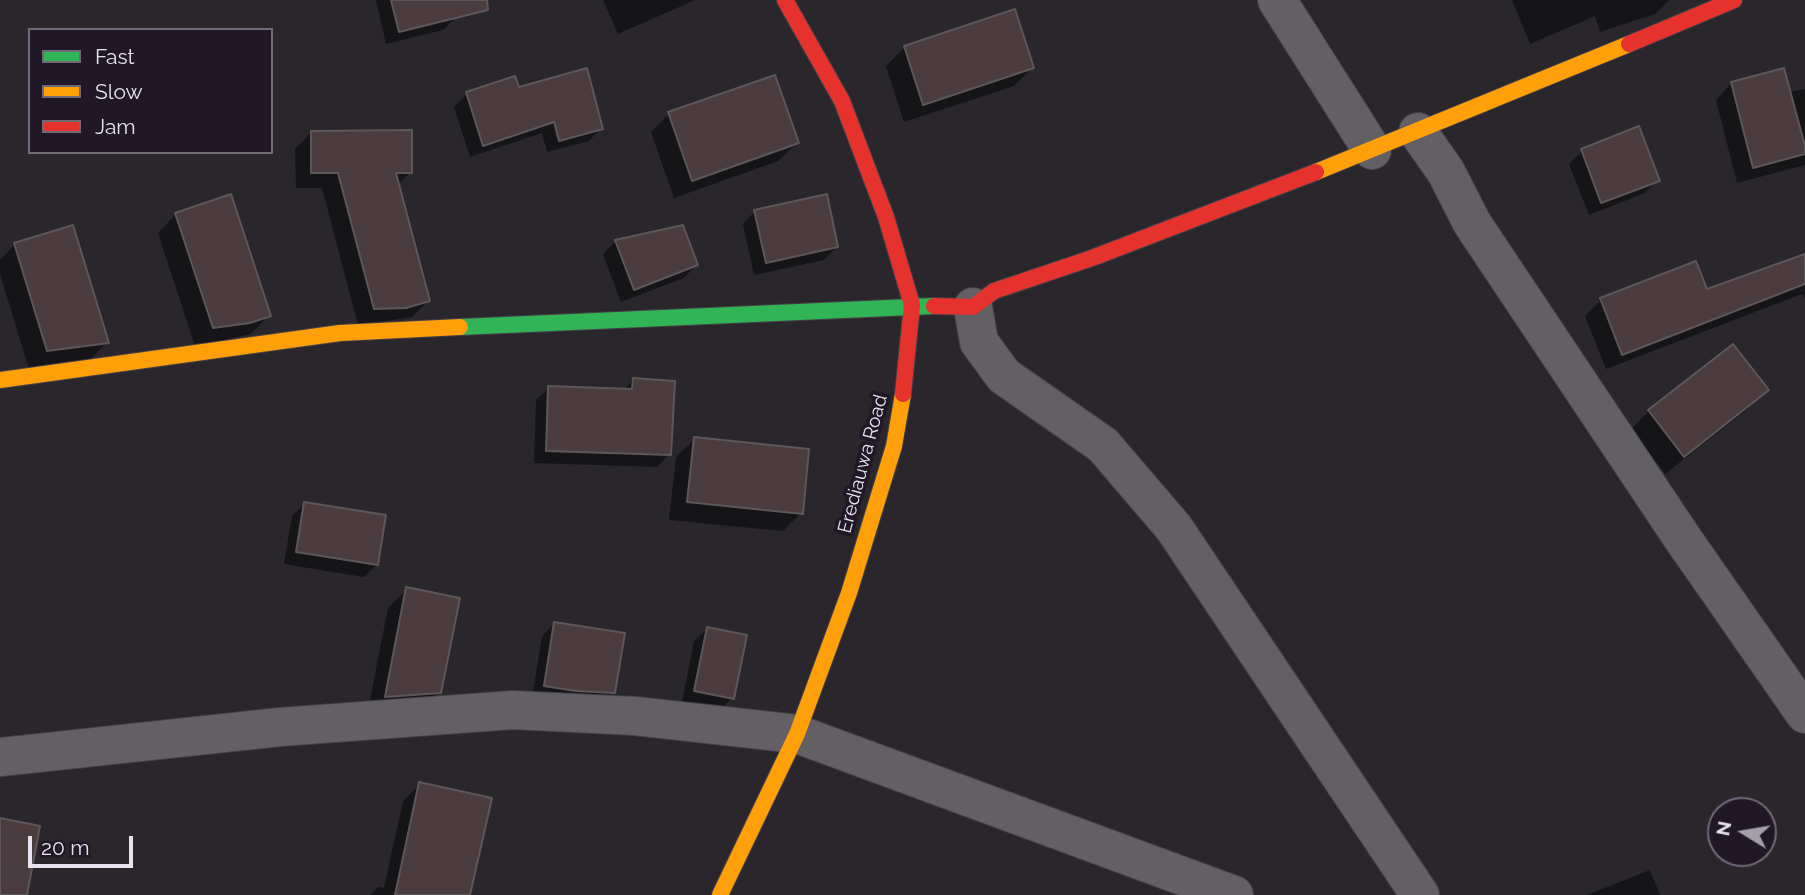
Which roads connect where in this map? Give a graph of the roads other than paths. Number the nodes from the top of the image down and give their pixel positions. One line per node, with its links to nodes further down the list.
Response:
1 (785, 0): 6 (street, Erediauwa Road)
2 (1277, 0): 5 (street)
3 (1734, 0): 4 (street)
4 (1418, 132): 5 (street); 9 (street)
5 (1372, 150): 7 (street)
6 (912, 305): 7 (street); 8 (street); 10 (street, Erediauwa Road)
7 (974, 307): 14 (street)
8 (0, 380)
9 (1805, 714)
10 (797, 734): 11 (street); 12 (street, Erediauwa Road); 13 (street)
11 (0, 757)
12 (720, 895)
13 (1234, 895)
14 (1419, 895)

